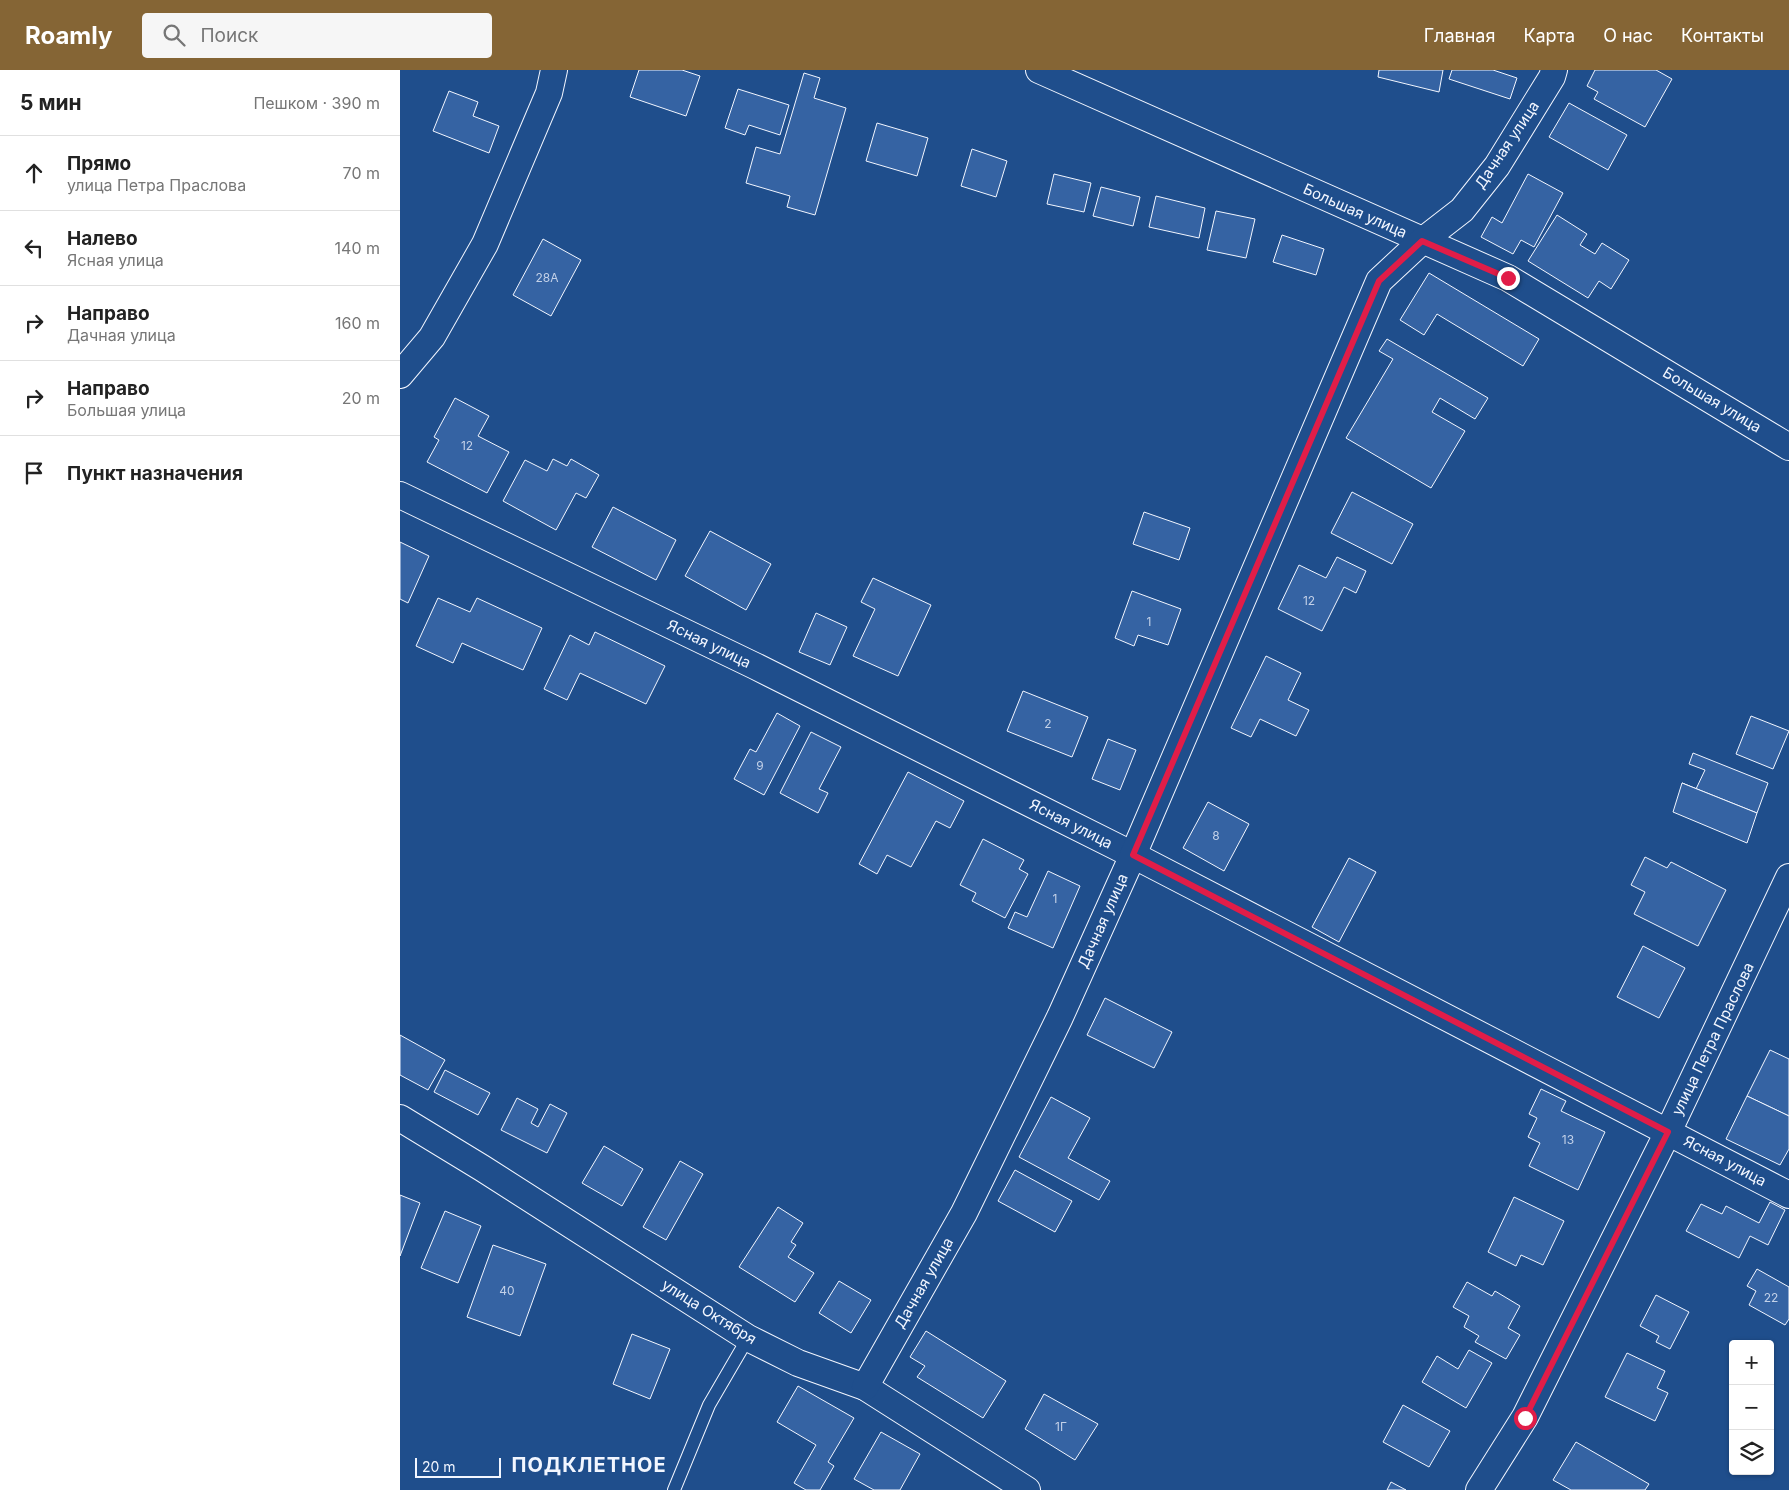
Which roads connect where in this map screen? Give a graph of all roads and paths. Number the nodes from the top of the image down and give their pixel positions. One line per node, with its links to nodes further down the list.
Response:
1 (554, 70): 5 (street)
2 (1039, 70): 4 (street, Большая улица)
3 (1554, 70): 4 (street, Дачная улица)
4 (1422, 241): 6 (street, Большая улица); 8 (street, Дачная улица)
5 (400, 376)
6 (1789, 447)
7 (400, 495): 8 (street, Ясная улица)
8 (1133, 855): 11 (street, Ясная улица); 14 (street, Дачная улица)
9 (1789, 877): 11 (street, улица Петра Праслова)
10 (400, 1118): 13 (street, улица Октября)
11 (1668, 1132): 12 (street, Ясная улица); 17 (street, улица Петра Праслова)
12 (1789, 1195)
13 (748, 1338): 14 (street, улица Октября); 15 (lane)
14 (865, 1387): 16 (street, улица Октября)
15 (674, 1490)
16 (1027, 1490)
17 (1479, 1490)

